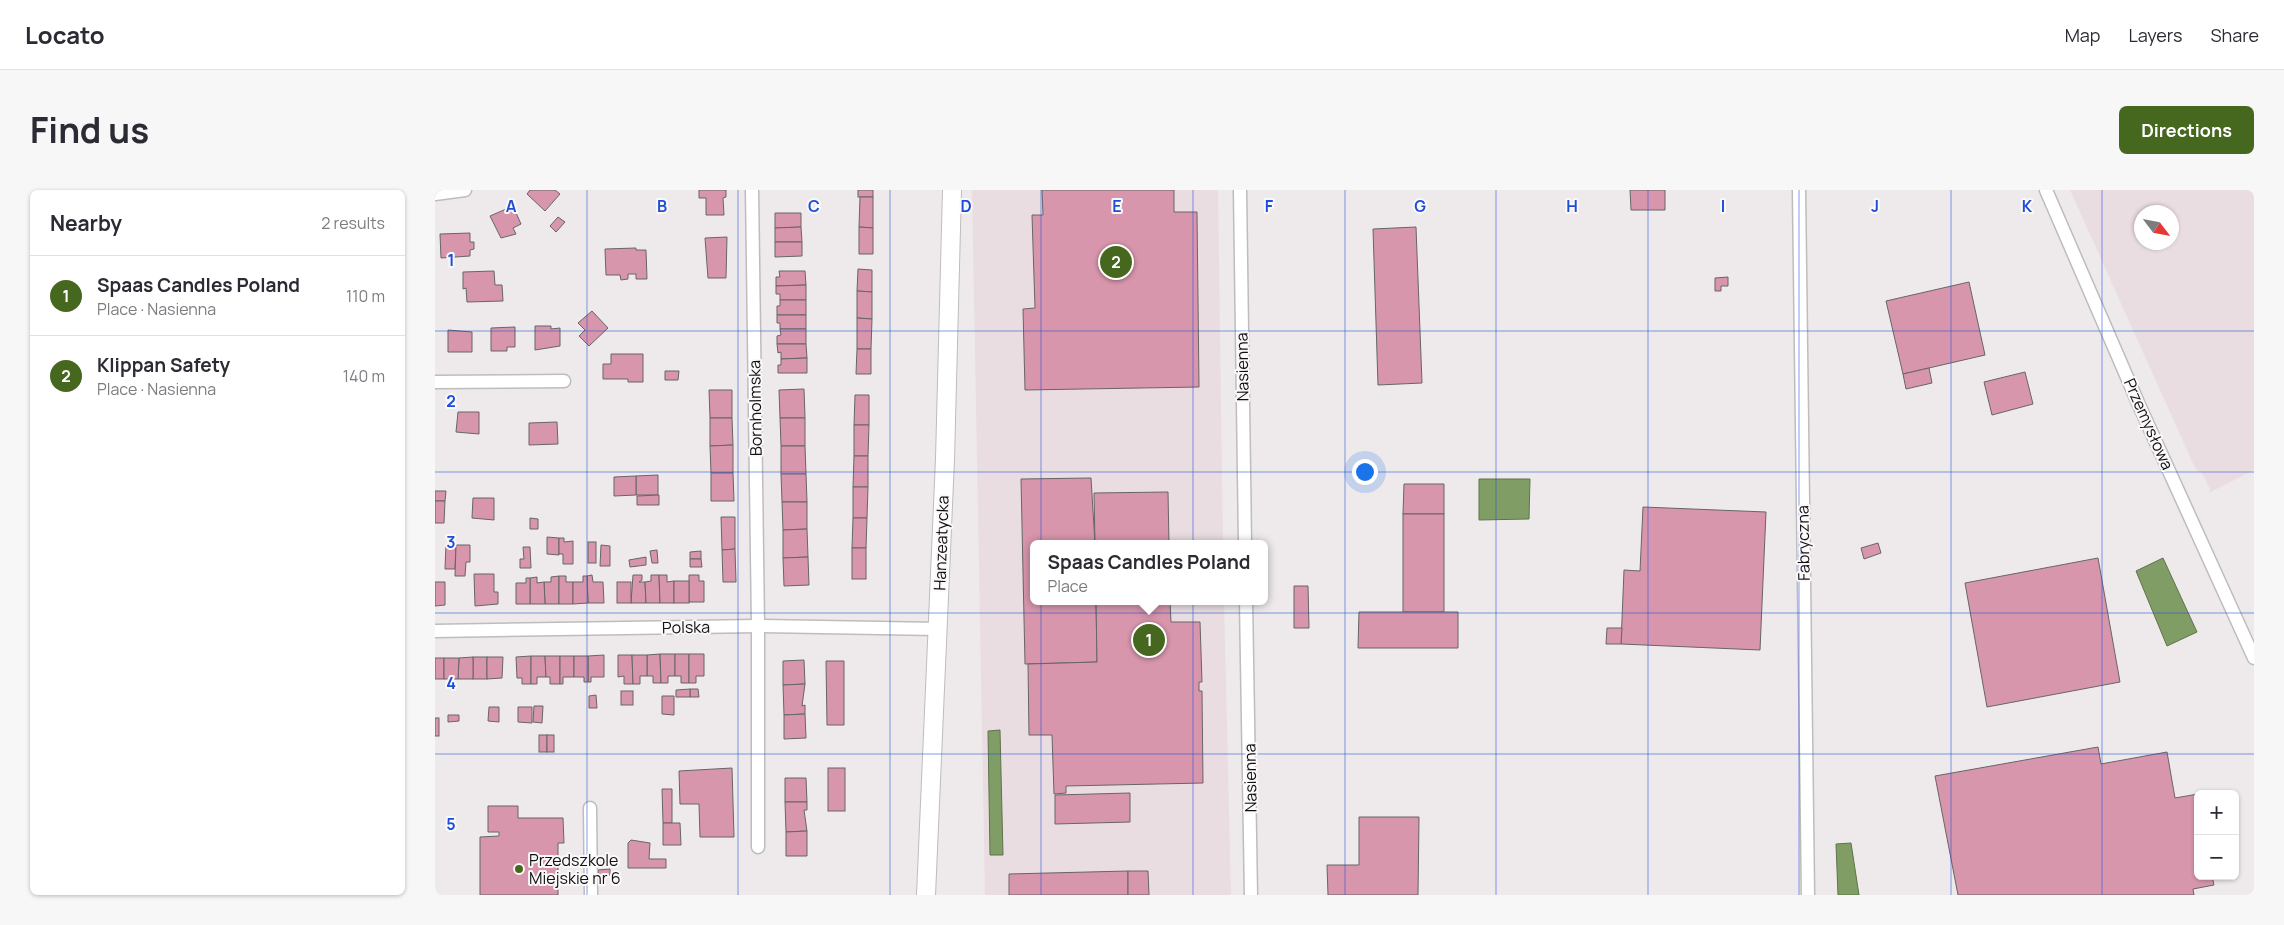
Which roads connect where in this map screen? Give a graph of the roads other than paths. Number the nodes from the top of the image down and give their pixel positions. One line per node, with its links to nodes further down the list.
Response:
1 (465, 190): 7 (street)
2 (752, 190): 12 (street, Bornholmska)
3 (952, 190): 13 (street, Hanzeatycka)
4 (1240, 190): 10 (street, Nasienna)
5 (1799, 190): 21 (street, Fabryczna)
6 (2046, 190): 15 (street, Przemysłowa)
7 (435, 194)
8 (565, 381): 9 (street)
9 (435, 382)
10 (1245, 540)
11 (1246, 605): 20 (street, Nasienna)
12 (758, 626): 13 (street, Polska); 14 (street, Polska); 17 (street, Bornholmska)
13 (938, 629): 19 (street, Hanzeatycka)
14 (435, 631)
15 (2254, 658)
16 (590, 808): 18 (street)
17 (758, 847)
18 (591, 895)
19 (926, 895)
20 (1251, 895)
21 (1808, 895)

